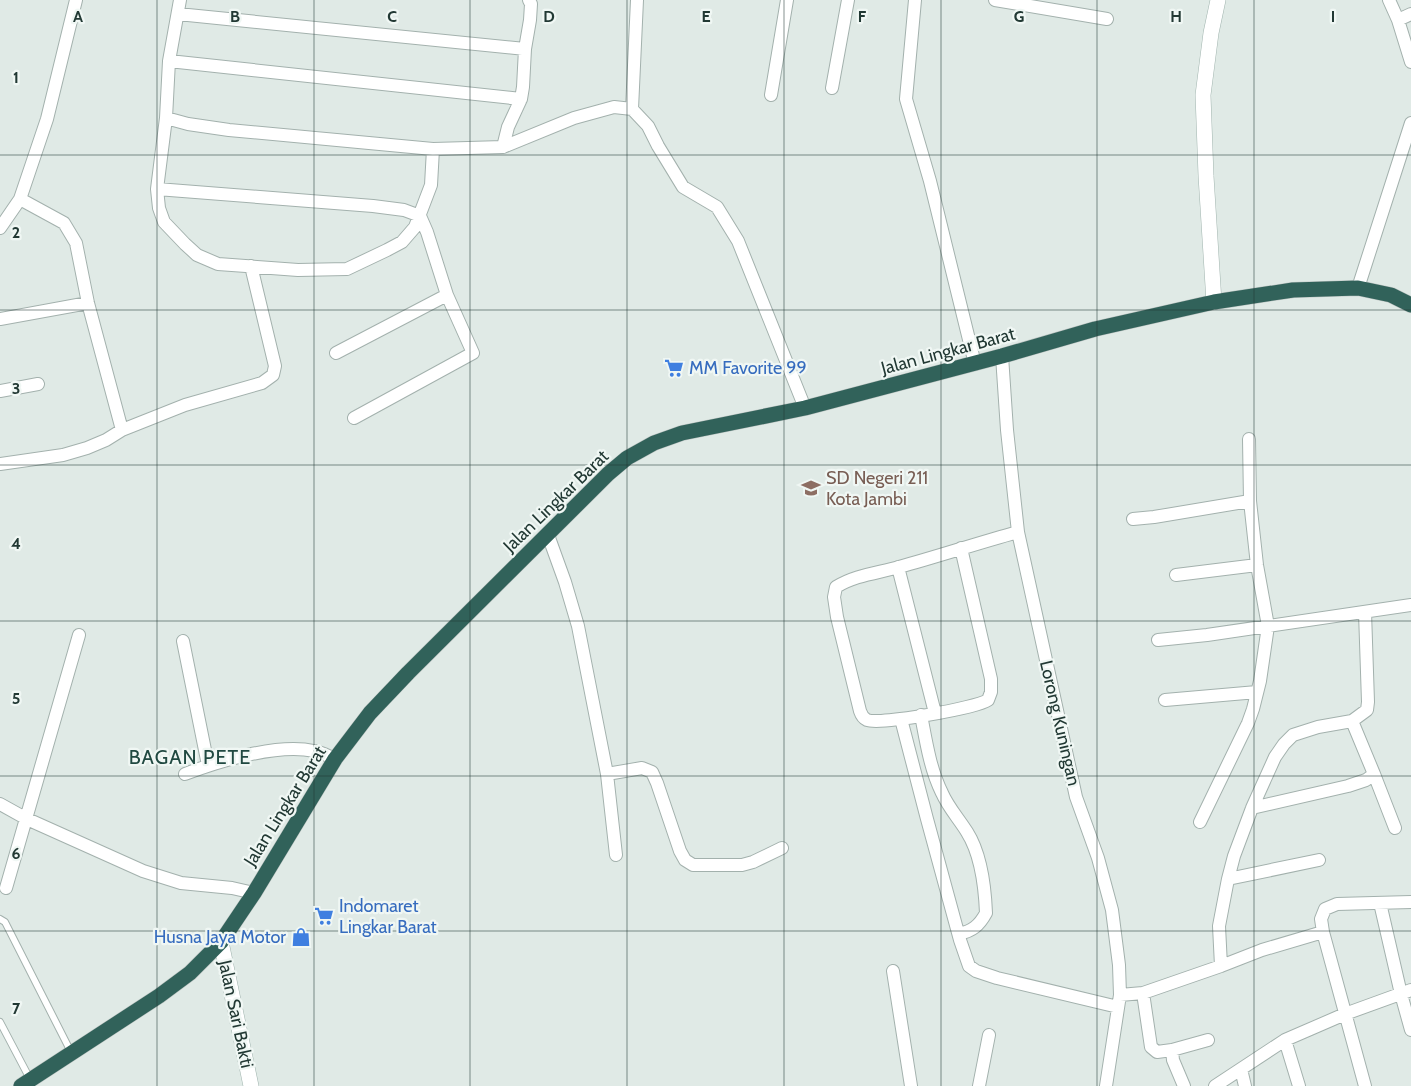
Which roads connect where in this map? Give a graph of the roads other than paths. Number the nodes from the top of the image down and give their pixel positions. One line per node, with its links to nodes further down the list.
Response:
1 (76, 0): 27 (street)
2 (180, 0): 11 (street)
3 (529, 0): 15 (street)
4 (637, 0): 21 (street)
5 (787, 0): 19 (street)
6 (848, 0): 18 (street)
7 (915, 0): 39 (street)
8 (995, 0): 13 (street)
9 (1218, 0): 33 (street)
10 (1389, 0): 14 (street)
11 (178, 14): 15 (street); 16 (street)
12 (1411, 14): 14 (street)
13 (1107, 20)
14 (1398, 20): 17 (street)
15 (525, 49): 20 (street)
16 (169, 62): 20 (street); 22 (street)
17 (1411, 62)
18 (832, 88)
19 (771, 95)
20 (521, 99): 24 (street)
21 (632, 109): 24 (street); 42 (street)
22 (166, 118): 25 (street); 26 (street)
23 (1411, 123): 31 (street)
24 (503, 147): 25 (street)
25 (433, 149): 28 (street)
26 (157, 189): 28 (street); 30 (street)
27 (20, 199): 29 (street); 34 (street)
28 (420, 216): 30 (street); 32 (street)
29 (0, 228)
30 (251, 266): 44 (street)
31 (1358, 288): 33 (highway, Jalan Lingkar Barat); 35 (highway, Jalan Lingkar Barat)
32 (447, 294): 37 (street); 43 (street)
33 (1214, 302): 38 (highway, Jalan Lingkar Barat)
34 (88, 303): 36 (street); 44 (street)
35 (1411, 305)
36 (0, 319)
37 (336, 353)
38 (1002, 356): 39 (highway, Jalan Lingkar Barat); 49 (street, Lorong Kuningan)
39 (974, 364): 42 (highway, Jalan Lingkar Barat)
40 (38, 384): 41 (street)
41 (0, 391)
42 (805, 408): 50 (highway, Jalan Lingkar Barat)
43 (354, 418)
44 (122, 430): 46 (street)
45 (1249, 439): 47 (street)
46 (0, 464)
47 (1250, 500): 48 (street); 52 (street)
48 (1133, 519)
49 (1018, 532): 51 (street); 93 (street, Lorong Kuningan)
50 (548, 535): 67 (highway, Jalan Lingkar Barat); 70 (street)
51 (960, 548): 53 (street); 63 (street)
52 (1257, 565): 54 (street); 57 (street)
53 (898, 567): 63 (street); 65 (street)
54 (1176, 575)
55 (1411, 606): 56 (street)
56 (1365, 612): 57 (street); 66 (street)
57 (1268, 626): 59 (street); 61 (street)
58 (79, 635): 74 (street)
59 (1158, 640)
60 (182, 641): 68 (street)
61 (1257, 692): 62 (street); 75 (street)
62 (1165, 700)
63 (935, 712): 64 (street)
64 (921, 715): 65 (street); 87 (street)
65 (901, 719): 87 (street)
66 (1352, 721): 71 (street); 73 (street)
67 (335, 759): 68 (street); 82 (highway, Jalan Lingkar Barat)
68 (208, 765): 69 (street)
69 (185, 774)
70 (607, 774): 77 (street); 78 (street)
71 (1374, 774): 73 (street); 76 (street)
72 (0, 804): 74 (street)
73 (1252, 808): 80 (street)
74 (27, 820): 81 (street); 82 (street)
75 (1200, 822)
76 (1395, 828)
77 (782, 848)
78 (616, 855)
79 (1319, 860): 80 (street)
80 (1228, 879): 89 (street)
81 (6, 888)
82 (254, 893): 88 (highway, Jalan Lingkar Barat)
83 (1411, 902): 84 (street)
84 (1380, 903): 86 (street); 91 (street)
85 (0, 919): 101 (lane)
86 (1323, 932): 89 (street); 94 (street)
87 (958, 934): 93 (street)
88 (221, 942): 101 (highway, Jalan Lingkar Barat); 104 (street, Jalan Sari Bakti)
89 (1221, 966): 92 (street)
90 (892, 971): 105 (street)
91 (1406, 992): 94 (street); 96 (street)
92 (1143, 993): 93 (street); 100 (street)
93 (1119, 1001): 107 (street, Lorong Kuningan)
94 (1345, 1014): 99 (street); 112 (street)
95 (0, 1022): 103 (lane)
96 (1411, 1030)
97 (989, 1034): 106 (street)
98 (1208, 1040): 100 (street)
99 (1285, 1040): 102 (street); 111 (street)
100 (1172, 1050): 108 (street)
101 (71, 1052): 103 (highway, Jalan Lingkar Barat)
102 (1241, 1069): 109 (street); 110 (street)
103 (26, 1083)
104 (251, 1086)
105 (911, 1086)
106 (979, 1086)
107 (1106, 1086)
108 (1184, 1086)
109 (1214, 1086)
110 (1245, 1086)
111 (1299, 1086)
112 (1365, 1086)

